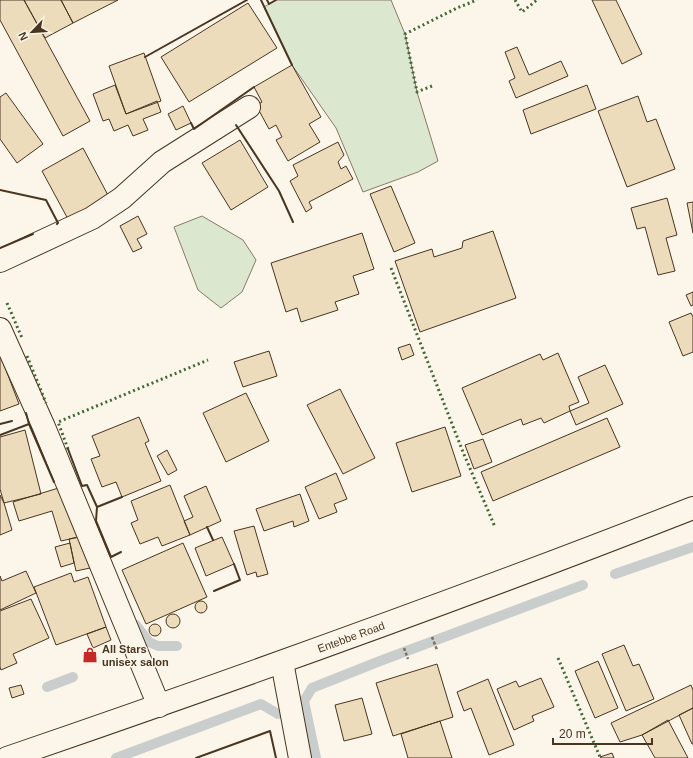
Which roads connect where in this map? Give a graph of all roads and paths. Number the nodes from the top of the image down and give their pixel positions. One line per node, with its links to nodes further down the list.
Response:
1 (248, 107): 2 (street)
2 (0, 261)
3 (0, 328): 10 (street)
4 (693, 508): 9 (street, Entebbe Road)
5 (431, 634): 7 (path)
6 (402, 644): 8 (path)
7 (437, 650)
8 (408, 659)
9 (282, 662): 10 (street, Entebbe Road); 12 (street)
10 (159, 706): 11 (street, Entebbe Road)
11 (7, 758)
12 (300, 758)

